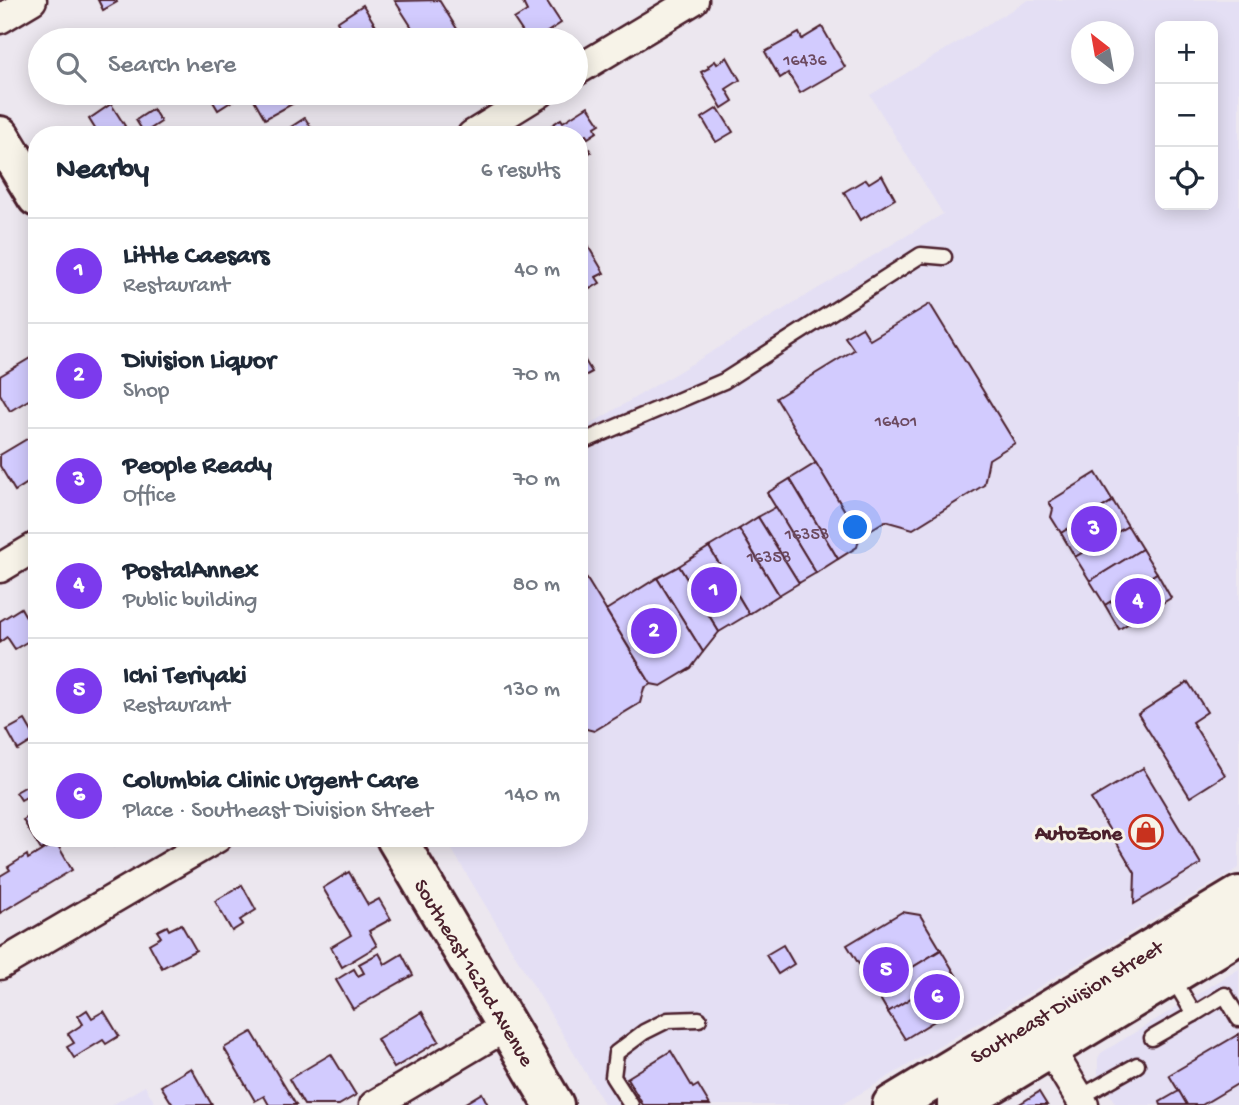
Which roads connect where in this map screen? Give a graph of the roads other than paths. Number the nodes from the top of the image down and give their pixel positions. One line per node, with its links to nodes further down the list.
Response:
1 (32, 0): 3 (street)
2 (694, 0): 4 (street)
3 (0, 19)
4 (588, 64)
5 (521, 105): 6 (street)
6 (487, 126)
7 (0, 136): 8 (main road)
8 (28, 182)
9 (944, 257): 10 (lane)
10 (588, 439)
11 (28, 551): 12 (street)
12 (0, 568)
13 (202, 847): 17 (street)
14 (401, 847): 23 (main road, Southeast 162nd Avenue)
15 (1239, 896): 19 (main road, Southeast Division Street)
16 (1239, 934): 18 (main road, Southeast Division Street)
17 (0, 965)
18 (1171, 976): 20 (lane); 25 (main road, Southeast Division Street)
19 (1075, 996): 25 (main road); 31 (main road, Southeast Division Street)
20 (1194, 1014): 22 (lane); 24 (lane)
21 (699, 1019): 30 (lane)
22 (1239, 1019)
23 (508, 1026): 28 (street); 29 (main road, Southeast 162nd Avenue)
24 (1152, 1038)
25 (1050, 1049): 27 (street); 32 (main road, Southeast Division Street)
26 (1137, 1065): 27 (lane)
27 (1082, 1101)
28 (374, 1105)
29 (554, 1105)
30 (631, 1105)
31 (892, 1105)
32 (957, 1105)

